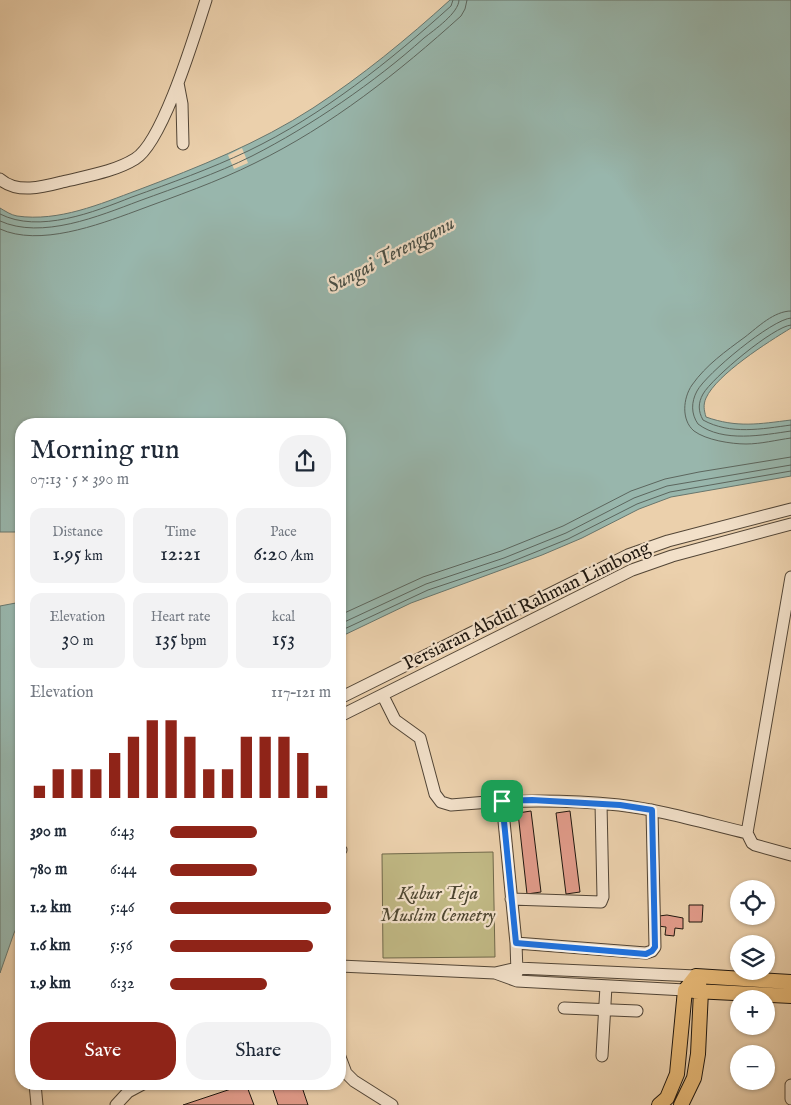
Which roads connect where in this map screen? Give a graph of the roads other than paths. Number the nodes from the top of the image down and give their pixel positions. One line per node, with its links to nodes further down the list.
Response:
1 (206, 0): 2 (street)
2 (178, 83): 3 (street); 4 (street)
3 (183, 144)
4 (0, 179)
5 (791, 509): 10 (street, Persiaran Abdul Rahman Limbong)
6 (791, 524): 11 (street, Persiaran Abdul Rahman Limbong)
7 (791, 577): 8 (street)
8 (779, 647): 9 (street); 16 (street)
9 (791, 650)
10 (346, 695)
11 (383, 696): 12 (street, Persiaran Abdul Rahman Limbong); 13 (street)
12 (346, 713)
13 (502, 801): 14 (street); 18 (street)
14 (601, 804): 15 (street); 18 (street)
15 (652, 810): 16 (street); 19 (street)
16 (747, 833): 17 (street)
17 (791, 855)
18 (512, 899): 19 (street)
19 (516, 943): 21 (street)
20 (346, 966): 22 (street)
21 (517, 968): 22 (street); 23 (street); 24 (street)
22 (495, 973): 24 (street)
23 (696, 976): 25 (main road); 27 (main road); 28 (main road)
24 (517, 981): 26 (street)
25 (791, 982)
26 (606, 986): 27 (street); 31 (street)
27 (685, 990): 28 (main road); 42 (main road)
28 (701, 991): 29 (main road); 43 (main road)
29 (791, 996)
30 (564, 1008): 31 (street)
31 (604, 1010): 32 (street); 33 (street)
32 (637, 1011)
33 (602, 1056)
34 (346, 1073): 41 (street)
35 (791, 1085): 38 (street)
36 (36, 1090): 39 (street)
37 (132, 1090): 40 (street)
38 (791, 1099)
39 (37, 1105)
40 (116, 1105)
41 (392, 1105)
42 (659, 1105)
43 (681, 1105)

